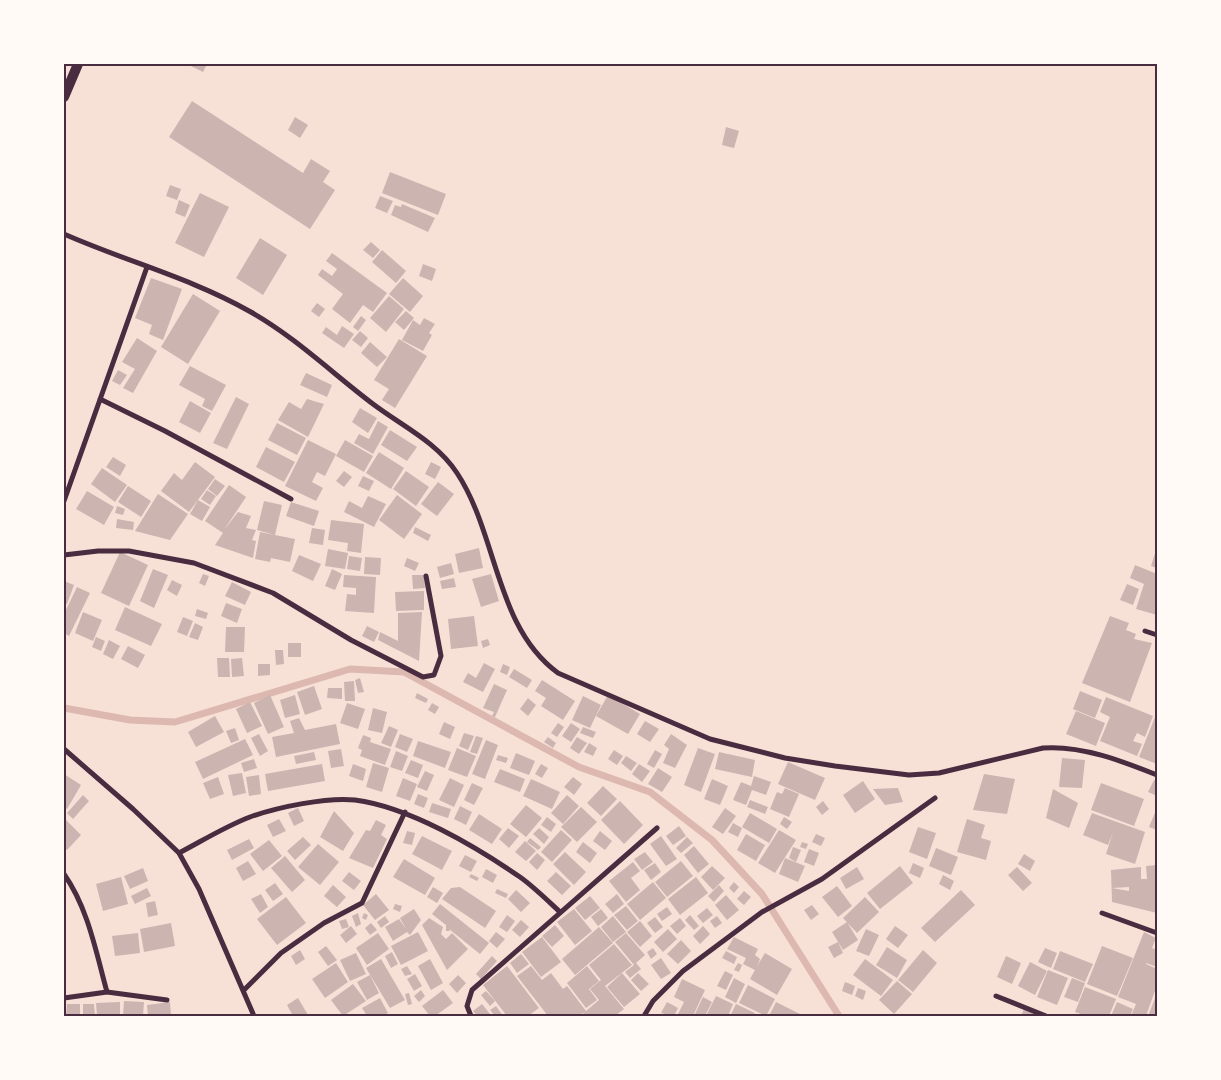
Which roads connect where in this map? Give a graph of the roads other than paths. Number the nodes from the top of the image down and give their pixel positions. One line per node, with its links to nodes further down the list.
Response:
1 (78, 64): 2 (main road)
2 (64, 97)
3 (64, 234): 4 (street)
4 (147, 267): 5 (street); 13 (street)
5 (100, 399): 6 (street); 7 (street)
6 (291, 499)
7 (64, 501)
8 (64, 555): 9 (street)
9 (426, 576)
10 (1145, 631): 11 (street)
11 (1157, 636)
12 (64, 749): 17 (street)
13 (1157, 775)
14 (935, 798): 29 (street)
15 (405, 812): 17 (street); 19 (street); 22 (street)
16 (657, 828): 19 (street)
17 (179, 853): 22 (street)
18 (64, 874): 23 (street)
19 (560, 912): 28 (street)
20 (1102, 912): 21 (street)
21 (1157, 933)
22 (244, 990): 27 (street)
23 (106, 992): 25 (street); 26 (street)
24 (996, 996): 30 (street)
25 (64, 998)
26 (167, 1000)
27 (254, 1016)
28 (471, 1016)
29 (646, 1016)
30 (1046, 1016)

